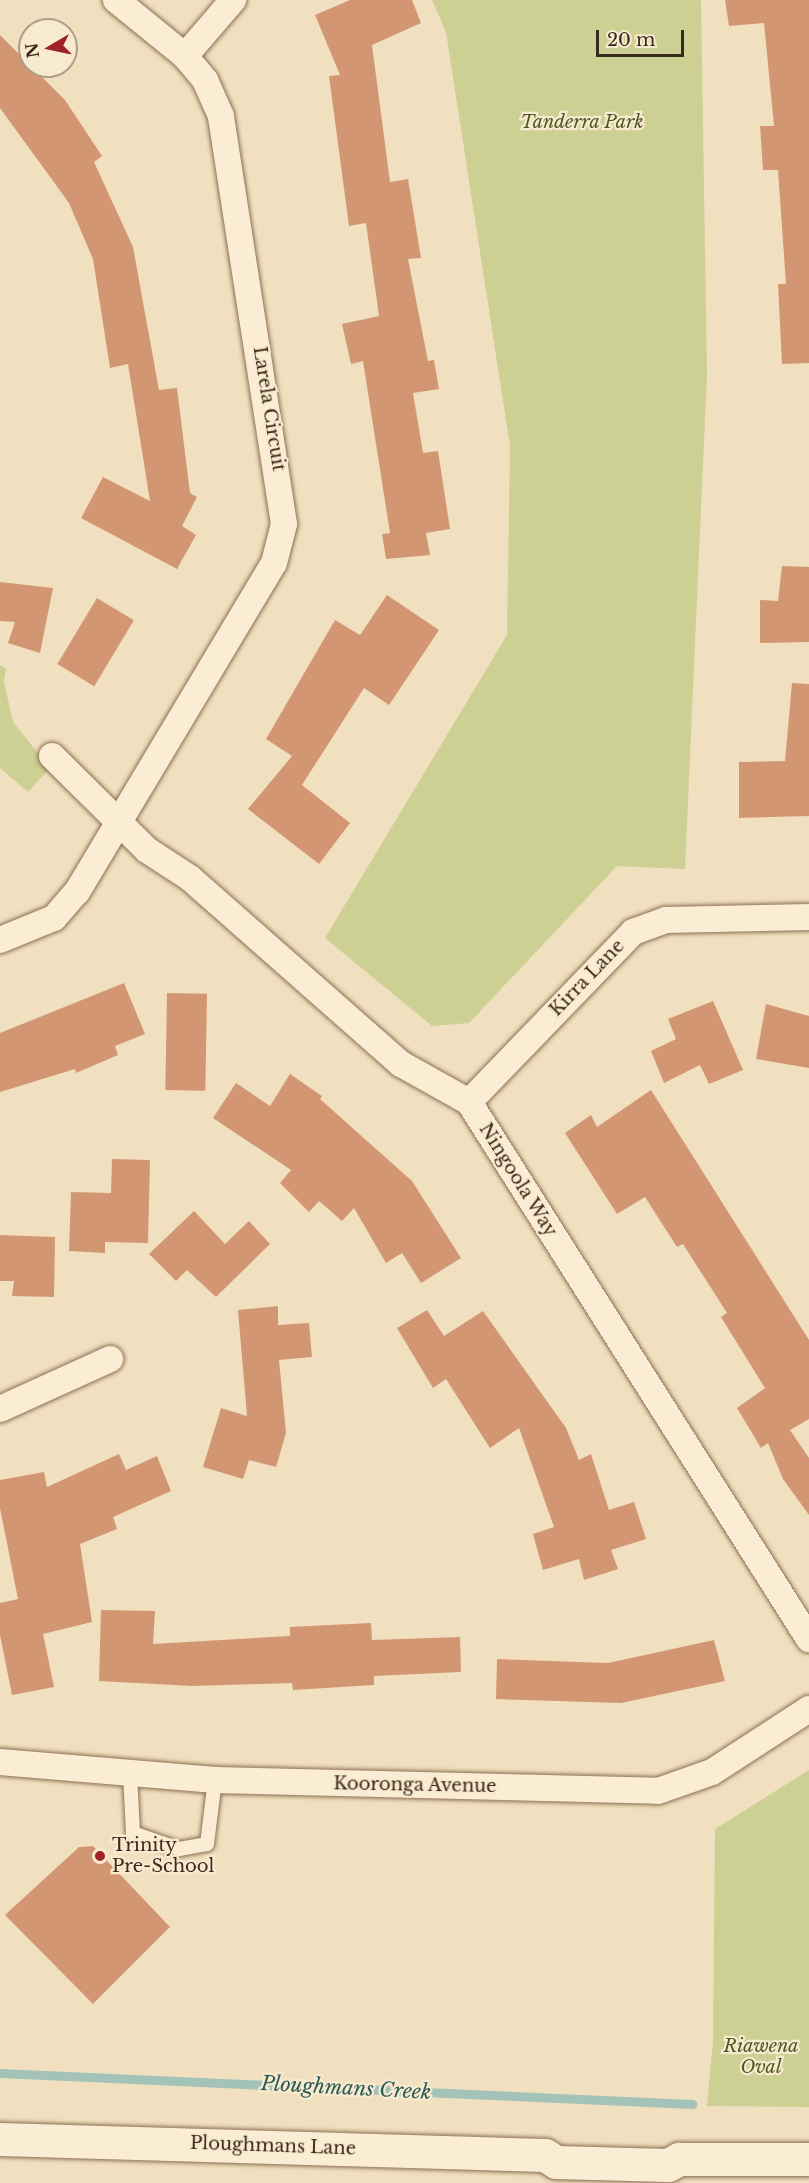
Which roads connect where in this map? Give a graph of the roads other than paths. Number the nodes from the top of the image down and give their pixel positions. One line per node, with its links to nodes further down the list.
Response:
1 (116, 0): 3 (street, Larela Circuit)
2 (232, 0): 3 (street)
3 (185, 56): 5 (street, Larela Circuit)
4 (52, 756): 5 (street)
5 (118, 820): 7 (street, Larela Circuit); 8 (street, Ningoola Way)
6 (809, 917): 8 (street, Kirra Lane)
7 (0, 940)
8 (469, 1102): 11 (street, Ningoola Way)
9 (110, 1359): 10 (street)
10 (0, 1409)
11 (809, 1639)
12 (809, 1709): 15 (street, Kooronga Avenue)
13 (0, 1762): 14 (street, Kooronga Avenue)
14 (130, 1774): 15 (street, Kooronga Avenue); 15 (lane)
15 (215, 1780)
16 (0, 2139): 17 (street, Ploughmans Lane)
17 (545, 2155): 18 (street, Ploughmans Lane); 20 (street, Ploughmans Lane)
18 (679, 2158): 19 (street, Ploughmans Lane); 20 (street, Ploughmans Lane)
19 (809, 2159)
20 (607, 2173)

